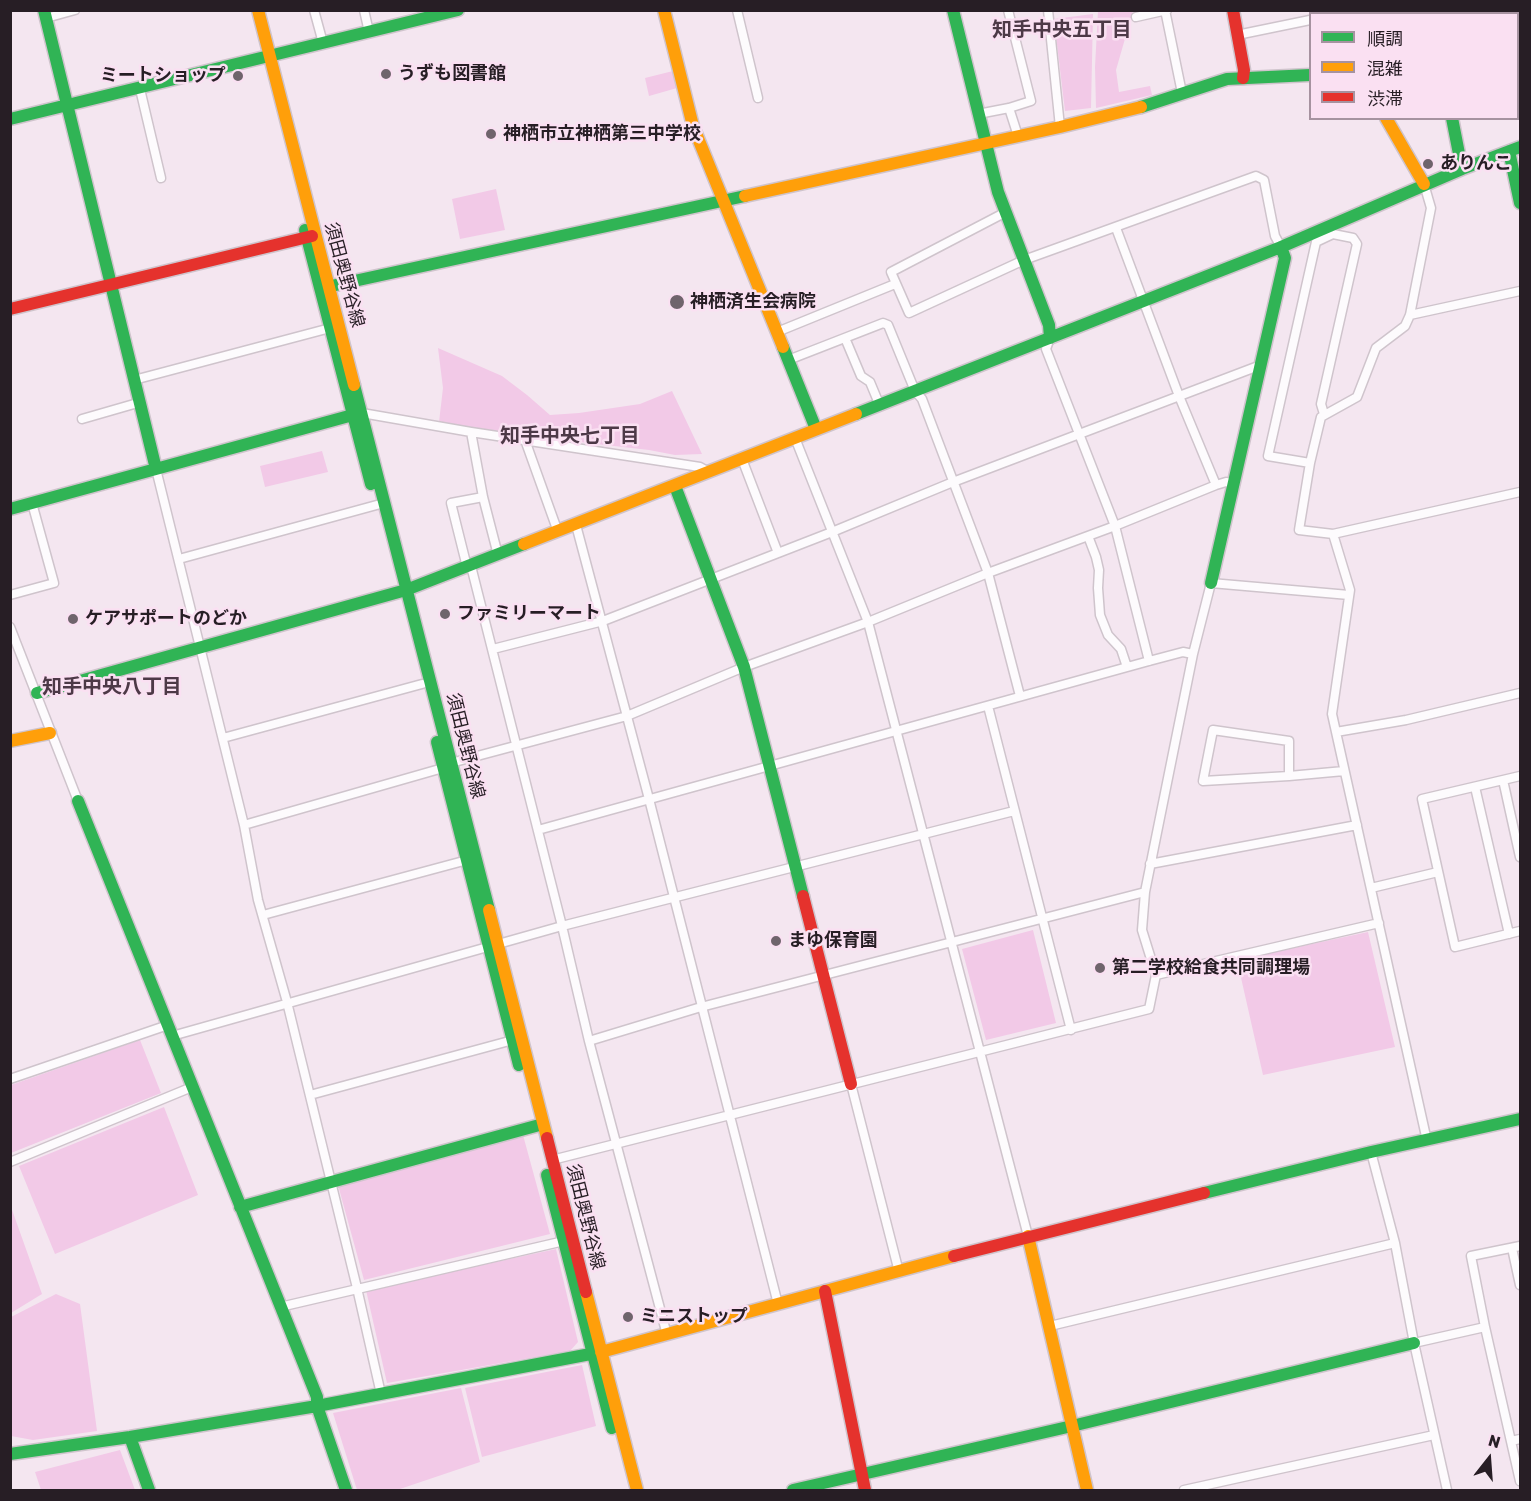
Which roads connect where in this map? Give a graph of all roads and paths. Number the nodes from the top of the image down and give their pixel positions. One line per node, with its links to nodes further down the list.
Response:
1 (75, 10): 14 (street)
2 (250, 10): 21 (street, 須田奥野谷線)
3 (258, 10): 21 (street, 須田奥野谷線)
4 (315, 10): 20 (street)
5 (364, 10): 18 (street)
6 (458, 10): 15 (street)
7 (664, 10): 41 (street)
8 (737, 10): 26 (street)
9 (953, 10): 29 (street)
10 (1008, 10): 28 (street)
11 (1048, 10): 33 (street)
12 (1233, 10): 19 (street)
13 (1165, 11): 16 (street); 25 (street)
14 (45, 14): 27 (street)
15 (416, 16): 18 (street)
16 (1136, 17)
17 (1309, 20): 19 (street)
18 (369, 32): 20 (street)
19 (1238, 35): 23 (street)
20 (323, 43): 21 (street)
21 (266, 57): 24 (street); 45 (street, 須田奥野谷線)
22 (1309, 75): 23 (street)
23 (1243, 78): 25 (street)
24 (140, 89): 27 (street); 38 (street)
25 (1182, 93): 33 (street)
26 (758, 98)
27 (68, 105): 30 (street); 49 (street)
28 (1009, 108): 29 (street); 34 (street)
29 (978, 114): 35 (street)
30 (10, 119)
31 (1387, 120): 39 (street)
32 (1452, 120): 37 (street)
33 (1060, 127): 34 (street)
34 (1018, 136): 35 (street)
35 (987, 144): 41 (street); 43 (street)
36 (1515, 149): 37 (street); 40 (street)
37 (1462, 169): 39 (street)
38 (161, 178)
39 (1424, 184): 46 (street); 54 (street)
40 (1519, 190): 42 (street)
41 (724, 199): 50 (street); 56 (street)
42 (1521, 203)
43 (1006, 212): 47 (street); 48 (street)
44 (1116, 228): 46 (street); 47 (street); 52 (street)
45 (311, 236): 49 (street); 50 (street, 須田奥野谷線)
46 (1281, 247): 52 (street); 60 (street)
47 (1024, 260): 48 (street); 58 (street)
48 (896, 284): 56 (street)
49 (111, 285): 53 (street); 61 (street)
50 (325, 287): 55 (street, 須田奥野谷線)
51 (1521, 291): 54 (street)
52 (1144, 301): 58 (street); 63 (street)
53 (10, 309)
54 (1410, 315): 67 (street)
55 (335, 327): 61 (street); 66 (street, 須田奥野谷線)
56 (777, 332): 59 (street)
57 (845, 338): 59 (street); 62 (street); 65 (street)
58 (1050, 338): 62 (street); 71 (street)
59 (788, 360): 69 (street)
60 (1261, 365): 63 (street); 79 (street)
61 (134, 380): 64 (street)
62 (915, 391): 65 (street); 78 (street)
63 (1179, 396): 71 (street); 80 (street)
64 (141, 402): 68 (street); 76 (street)
65 (880, 406): 69 (street)
66 (357, 414): 70 (street); 76 (street); 85 (street, 須田奥野谷線)
67 (1324, 414): 75 (street); 75 (street)
68 (82, 419)
69 (816, 429): 72 (street)
70 (471, 432): 73 (street); 83 (street)
71 (1080, 435): 78 (street); 88 (street)
72 (795, 438): 74 (street); 90 (street)
73 (525, 440): 77 (street); 89 (street)
74 (742, 459): 77 (street); 93 (street)
75 (1310, 463): 91 (street)
76 (156, 469): 84 (street); 95 (street)
77 (710, 472): 81 (street)
78 (953, 482): 90 (street); 97 (street)
79 (1234, 484): 80 (street); 99 (street)
80 (1216, 485): 88 (street)
81 (675, 486): 87 (street); 98 (street)
82 (1521, 492): 91 (street)
83 (483, 497): 94 (street); 96 (street)
84 (32, 503): 86 (street); 101 (street)
85 (380, 504): 95 (street); 100 (street, 須田奥野谷線)
86 (10, 508)
87 (576, 525): 89 (street); 103 (street)
88 (1115, 526): 92 (street); 109 (street)
89 (558, 532): 94 (street)
90 (832, 532): 93 (street); 104 (street)
91 (1333, 534): 102 (street)
92 (1088, 536): 97 (street); 110 (street)
93 (778, 553): 98 (street)
94 (498, 555): 96 (street)
95 (179, 559): 106 (street)
96 (469, 567): 100 (street); 107 (street)
97 (988, 573): 104 (street); 115 (street)
98 (710, 579): 103 (street); 111 (street)
99 (1211, 583): 102 (street); 108 (street)
100 (403, 592): 106 (street); 112 (street, 須田奥野谷線); 124 (street, 須田奥野谷線)
101 (10, 595)
102 (1349, 595): 119 (street)
103 (603, 621): 107 (street); 117 (street)
104 (868, 622): 111 (street); 118 (street)
105 (10, 627): 113 (street)
106 (200, 647): 113 (street); 121 (street)
107 (493, 649): 123 (street)
108 (1193, 654): 109 (street); 140 (street)
109 (1149, 661): 110 (street)
110 (1127, 667): 115 (street)
111 (744, 668): 117 (street); 125 (street)
112 (422, 684): 121 (street); 124 (street, 須田奥野谷線)
113 (37, 693): 120 (street)
114 (1521, 693): 119 (street)
115 (1020, 696): 116 (street)
116 (988, 706): 118 (street); 133 (street)
117 (627, 716): 123 (street); 131 (street)
118 (897, 731): 125 (street); 137 (street)
119 (1336, 732): 126 (street)
120 (51, 733): 122 (street); 132 (street)
121 (223, 738): 134 (street)
122 (10, 741)
123 (516, 745): 124 (street); 136 (street)
124 (447, 765): 134 (street); 139 (street, 須田奥野谷線)
125 (769, 765): 131 (street); 141 (street)
126 (1344, 771): 127 (street); 135 (street)
127 (1289, 776): 127 (street)
128 (1521, 776): 129 (street)
129 (1503, 780): 130 (street); 138 (street)
130 (1475, 787): 142 (street); 151 (street)
131 (649, 799): 136 (street); 145 (street)
132 (78, 801): 158 (street)
133 (1014, 811): 137 (street); 147 (street)
134 (244, 825): 146 (street)
135 (1357, 825): 140 (street); 143 (street)
136 (538, 830): 149 (street)
137 (924, 834): 141 (street); 152 (street)
138 (1521, 857)
139 (471, 859): 146 (street); 153 (street, 須田奥野谷線)
140 (1150, 864): 144 (street)
141 (796, 866): 145 (street); 154 (street)
142 (1438, 873): 143 (street); 151 (street)
143 (1371, 888): 148 (street)
144 (1145, 892): 147 (street); 155 (street)
145 (674, 897): 149 (street); 157 (street)
146 (263, 915): 156 (street)
147 (1043, 920): 152 (street); 159 (street)
148 (1379, 923): 155 (street); 170 (street)
149 (562, 926): 153 (street); 161 (street)
150 (1521, 932): 151 (street)
151 (1509, 934)
152 (951, 943): 154 (street); 162 (street)
153 (493, 946): 156 (street); 160 (street, 須田奥野谷線); 169 (street, 須田奥野谷線)
154 (823, 975): 157 (street); 164 (street)
155 (1155, 975): 159 (street)
156 (287, 1002): 158 (street); 166 (street)
157 (702, 1007): 161 (street); 167 (street)
158 (170, 1030): 163 (street); 165 (street)
159 (1071, 1030): 162 (street)
160 (513, 1040): 166 (street); 169 (street, 須田奥野谷線)
161 (589, 1041): 171 (street)
162 (980, 1052): 164 (street); 177 (street)
163 (10, 1079)
164 (851, 1084): 167 (street); 181 (street)
165 (192, 1087): 174 (street); 176 (street)
166 (310, 1095): 175 (street)
167 (729, 1115): 171 (street); 185 (street)
168 (1521, 1119): 170 (street)
169 (539, 1125): 173 (street, 須田奥野谷線); 175 (street); 178 (street, 須田奥野谷線)
170 (1426, 1141): 172 (street)
171 (617, 1143): 173 (street); 189 (street)
172 (1371, 1152): 177 (street); 179 (street)
173 (552, 1160): 191 (street, 須田奥野谷線)
174 (10, 1162)
175 (332, 1181): 176 (street); 183 (street)
176 (240, 1207): 186 (street)
177 (1028, 1236): 181 (street); 187 (street)
178 (564, 1241): 183 (street); 191 (street, 須田奥野谷線)
179 (1395, 1243): 187 (street); 190 (street)
180 (1516, 1247): 182 (street); 188 (street)
181 (899, 1272): 184 (street)
182 (1521, 1285)
183 (357, 1288): 186 (street); 192 (street)
184 (825, 1291): 185 (street); 199 (street)
185 (778, 1304): 189 (street)
186 (280, 1307): 193 (street)
187 (1050, 1326): 194 (street)
188 (1485, 1327): 190 (street); 197 (street)
189 (667, 1335): 191 (street)
190 (1414, 1343): 194 (street); 195 (street)
191 (597, 1354): 192 (street); 203 (street, 須田奥野谷線); 204 (street, 須田奥野谷線)
192 (381, 1394): 193 (street)
193 (317, 1406): 196 (street); 202 (street)
194 (1072, 1426): 199 (street); 207 (street)
195 (1434, 1435): 208 (street); 209 (street)
196 (130, 1437): 198 (street); 201 (street)
197 (1516, 1440): 200 (street)
198 (10, 1454)
199 (861, 1474): 205 (street); 206 (street)
200 (1521, 1481)
201 (148, 1491)
202 (346, 1491)
203 (628, 1491)
204 (637, 1491)
205 (793, 1491)
206 (865, 1491)
207 (1087, 1491)
208 (1184, 1491)
209 (1447, 1491)

